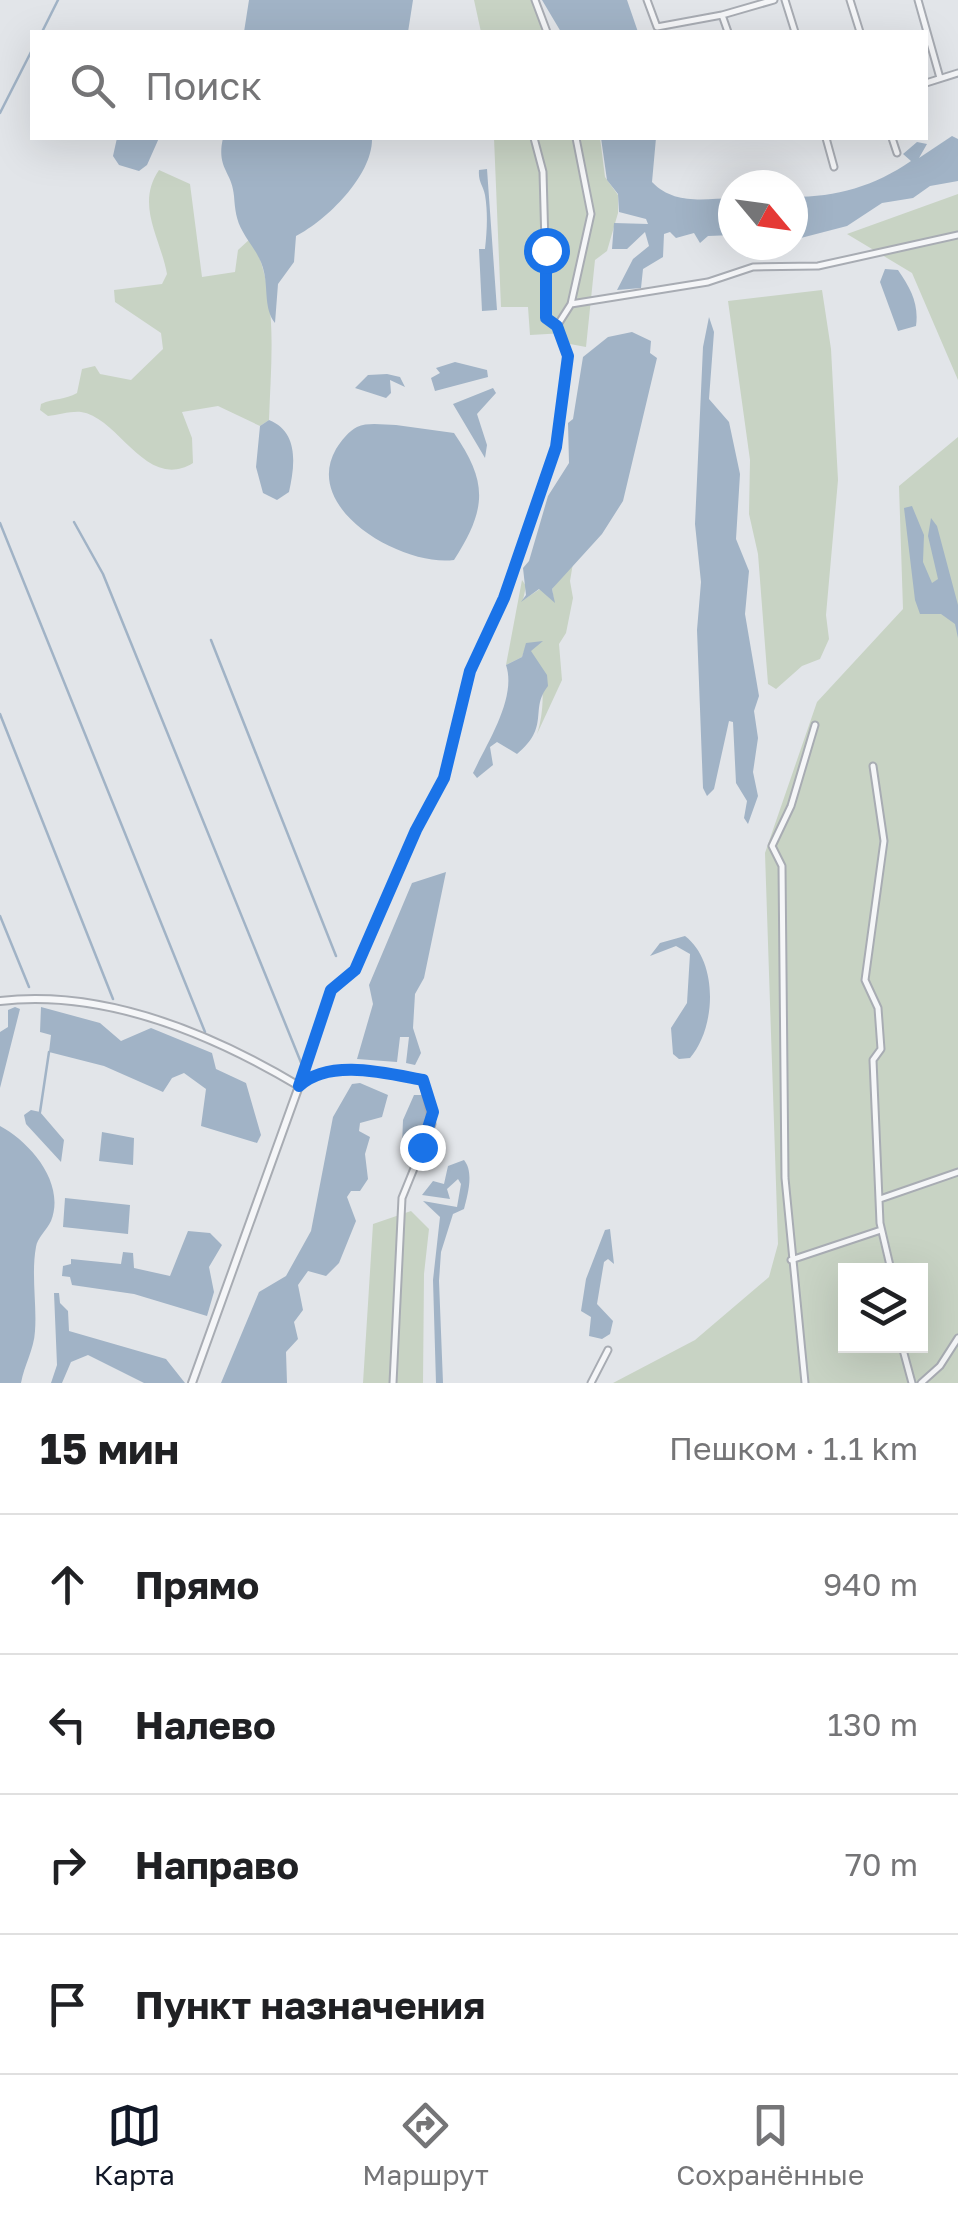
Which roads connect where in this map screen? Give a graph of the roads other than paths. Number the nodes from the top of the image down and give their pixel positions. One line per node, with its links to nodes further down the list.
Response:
1 (535, 0): 8 (street)
2 (647, 0): 7 (street)
3 (774, 0): 7 (street)
4 (785, 0): 10 (street)
5 (850, 0): 11 (street)
6 (918, 0): 12 (street)
7 (722, 15): 9 (street)
8 (545, 30)
9 (727, 30)
10 (794, 30)
11 (859, 30)
12 (926, 30)
13 (928, 35): 15 (street)
14 (958, 72): 15 (street)
15 (940, 78): 16 (street)
16 (928, 82)
17 (535, 140): 25 (street)
18 (576, 140): 24 (street)
19 (827, 140): 22 (street)
20 (893, 140): 21 (street)
21 (896, 152)
22 (834, 167)
23 (958, 235): 24 (street)
24 (571, 304): 25 (street)
25 (557, 326): 29 (street)
26 (816, 725): 33 (street)
27 (872, 766): 31 (street)
28 (0, 1001): 29 (street)
29 (299, 1086): 38 (street); 39 (street)
30 (958, 1172): 31 (street)
31 (880, 1199): 32 (street)
32 (881, 1230): 33 (street); 34 (street)
33 (791, 1260): 41 (street)
34 (889, 1263)
35 (958, 1338): 43 (street)
36 (608, 1350): 40 (street)
37 (904, 1353): 42 (street)
38 (192, 1383)
39 (394, 1383)
40 (591, 1383)
41 (805, 1383)
42 (912, 1383)
43 (921, 1383)

